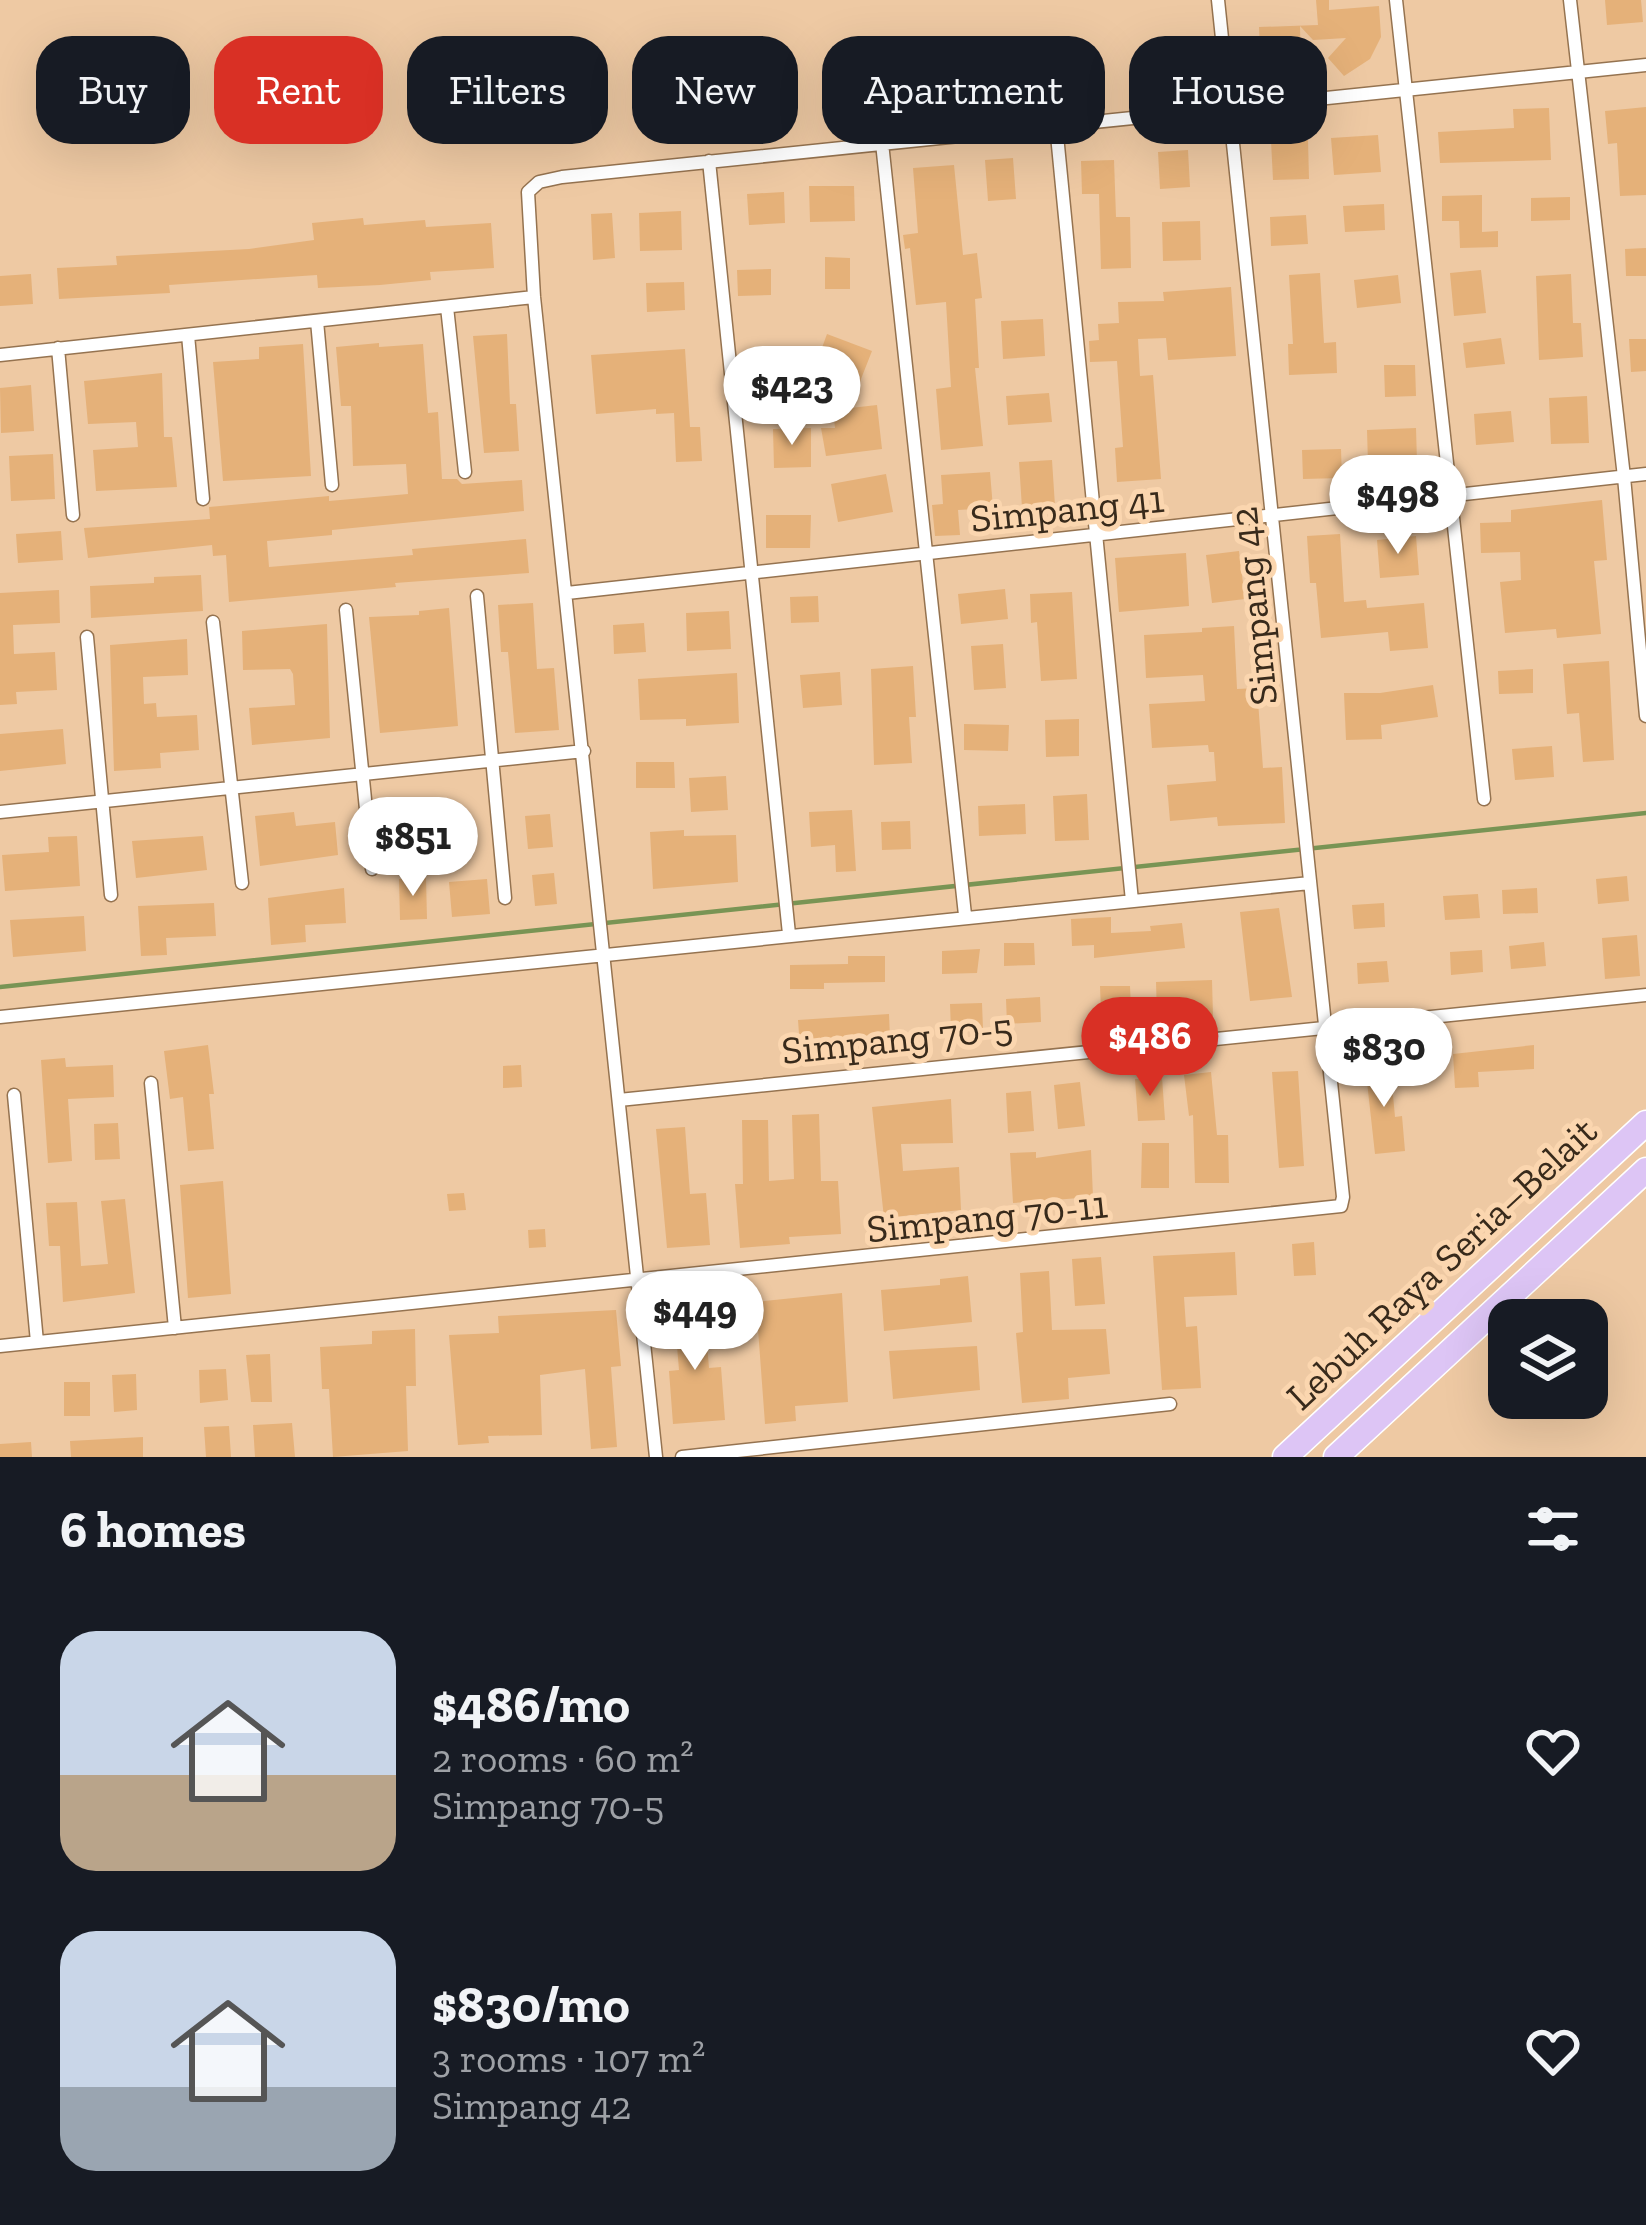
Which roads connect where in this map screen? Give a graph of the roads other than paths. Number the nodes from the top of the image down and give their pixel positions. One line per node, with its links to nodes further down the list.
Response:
1 (1219, 0): 4 (street, Simpang 42)
2 (1396, 0): 7 (street)
3 (1570, 0): 6 (street)
4 (1223, 36)
5 (1646, 65): 6 (street)
6 (1578, 72): 7 (street); 22 (street)
7 (1404, 89): 8 (street); 24 (street)
8 (1327, 97)
9 (872, 144): 13 (street)
10 (882, 144): 29 (street)
11 (1058, 144): 28 (street)
12 (1234, 144): 27 (street, Simpang 42)
13 (709, 161): 14 (street); 30 (street)
14 (534, 297): 15 (street); 31 (street)
15 (447, 307): 16 (street); 20 (street)
16 (317, 321): 17 (street); 23 (street)
17 (188, 335): 18 (street); 25 (street)
18 (58, 348): 19 (street); 26 (street)
19 (0, 355)
20 (465, 472)
21 (1646, 475): 22 (street, Simpang 41)
22 (1624, 477): 24 (street, Simpang 41); 36 (street)
23 (332, 485)
24 (1453, 497): 27 (street, Simpang 41); 41 (street)
25 (203, 499)
26 (73, 515)
27 (1274, 516): 28 (street, Simpang 41); 46 (street, Simpang 42)
28 (1097, 534): 29 (street, Simpang 41); 49 (street)
29 (925, 554): 30 (street, Simpang 41); 50 (street)
30 (754, 575): 31 (street, Simpang 41); 51 (street)
31 (567, 592): 37 (street)
32 (477, 596): 38 (street)
33 (346, 610): 39 (street)
34 (213, 622): 40 (street)
35 (87, 637): 42 (street)
36 (1646, 716)
37 (584, 751): 38 (street); 52 (street)
38 (492, 761): 39 (street); 48 (street)
39 (360, 774): 40 (street); 44 (street)
40 (231, 788): 42 (street); 45 (street)
41 (1484, 800)
42 (102, 801): 43 (street); 47 (street)
43 (0, 812)
44 (372, 869)
45 (242, 883)
46 (1310, 883): 49 (street); 55 (street, Simpang 42)
47 (112, 896)
48 (505, 898)
49 (1132, 901): 50 (street)
50 (965, 916): 51 (street)
51 (789, 934): 52 (street)
52 (603, 948): 54 (street); 58 (street)
53 (1646, 994): 55 (street, Simpang 70-5)
54 (0, 1017)
55 (1325, 1025): 58 (street, Simpang 70-5); 61 (street, Simpang 42)
56 (151, 1083): 63 (street)
57 (14, 1094): 64 (street)
58 (619, 1100): 62 (street)
59 (1646, 1123): 69 (highway, Lebuh Raya Seria–Belait)
60 (1646, 1170): 70 (highway, Lebuh Raya Seria–Belait)
61 (1340, 1206): 62 (street, Simpang 70-11)
62 (639, 1282): 63 (street, Simpang 70-11); 67 (street)
63 (175, 1328): 64 (street, Simpang 70-11)
64 (37, 1342): 65 (street, Simpang 70-11)
65 (0, 1346)
66 (1170, 1404): 68 (street)
67 (656, 1457)
68 (682, 1457)
69 (1286, 1457)
70 (1336, 1457)

